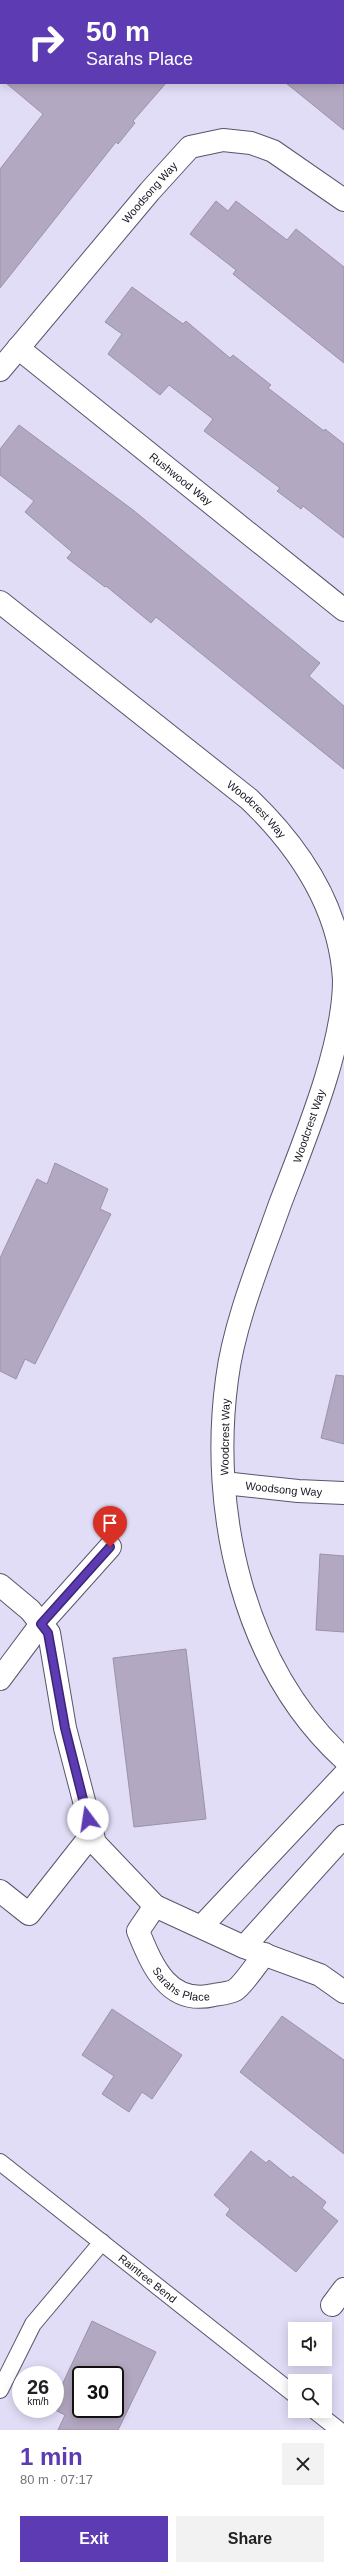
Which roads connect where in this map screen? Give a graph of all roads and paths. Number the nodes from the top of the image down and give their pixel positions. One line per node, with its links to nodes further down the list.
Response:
1 (344, 200): 2 (street, Woodsong Way)
2 (18, 348): 3 (street, Woodsong Way); 5 (street, Rushwood Way)
3 (0, 370)
4 (0, 602): 6 (street, Woodcrest Way)
5 (344, 610)
6 (224, 1483): 7 (street, Woodsong Way); 12 (street, Woodcrest Way)
7 (344, 1493)
8 (110, 1547): 10 (street)
9 (0, 1585): 10 (street)
10 (41, 1624): 11 (street); 14 (street)
11 (0, 1680)
12 (344, 1759)
13 (344, 1775): 18 (street)
14 (92, 1834): 16 (street); 17 (street)
15 (344, 1836): 19 (street)
16 (0, 1891)
17 (156, 1906): 18 (street); 20 (street, Sarahs Place)
18 (202, 1926): 19 (street)
19 (244, 1947): 20 (street)
20 (265, 1954): 21 (street)
21 (344, 1992)
22 (0, 2162): 23 (lane, Raintree Bend)
23 (102, 2242): 24 (lane, Raintree Bend); 25 (lane)
24 (288, 2389)
25 (0, 2390)
26 (324, 2418): 27 (lane)
27 (339, 2430)

